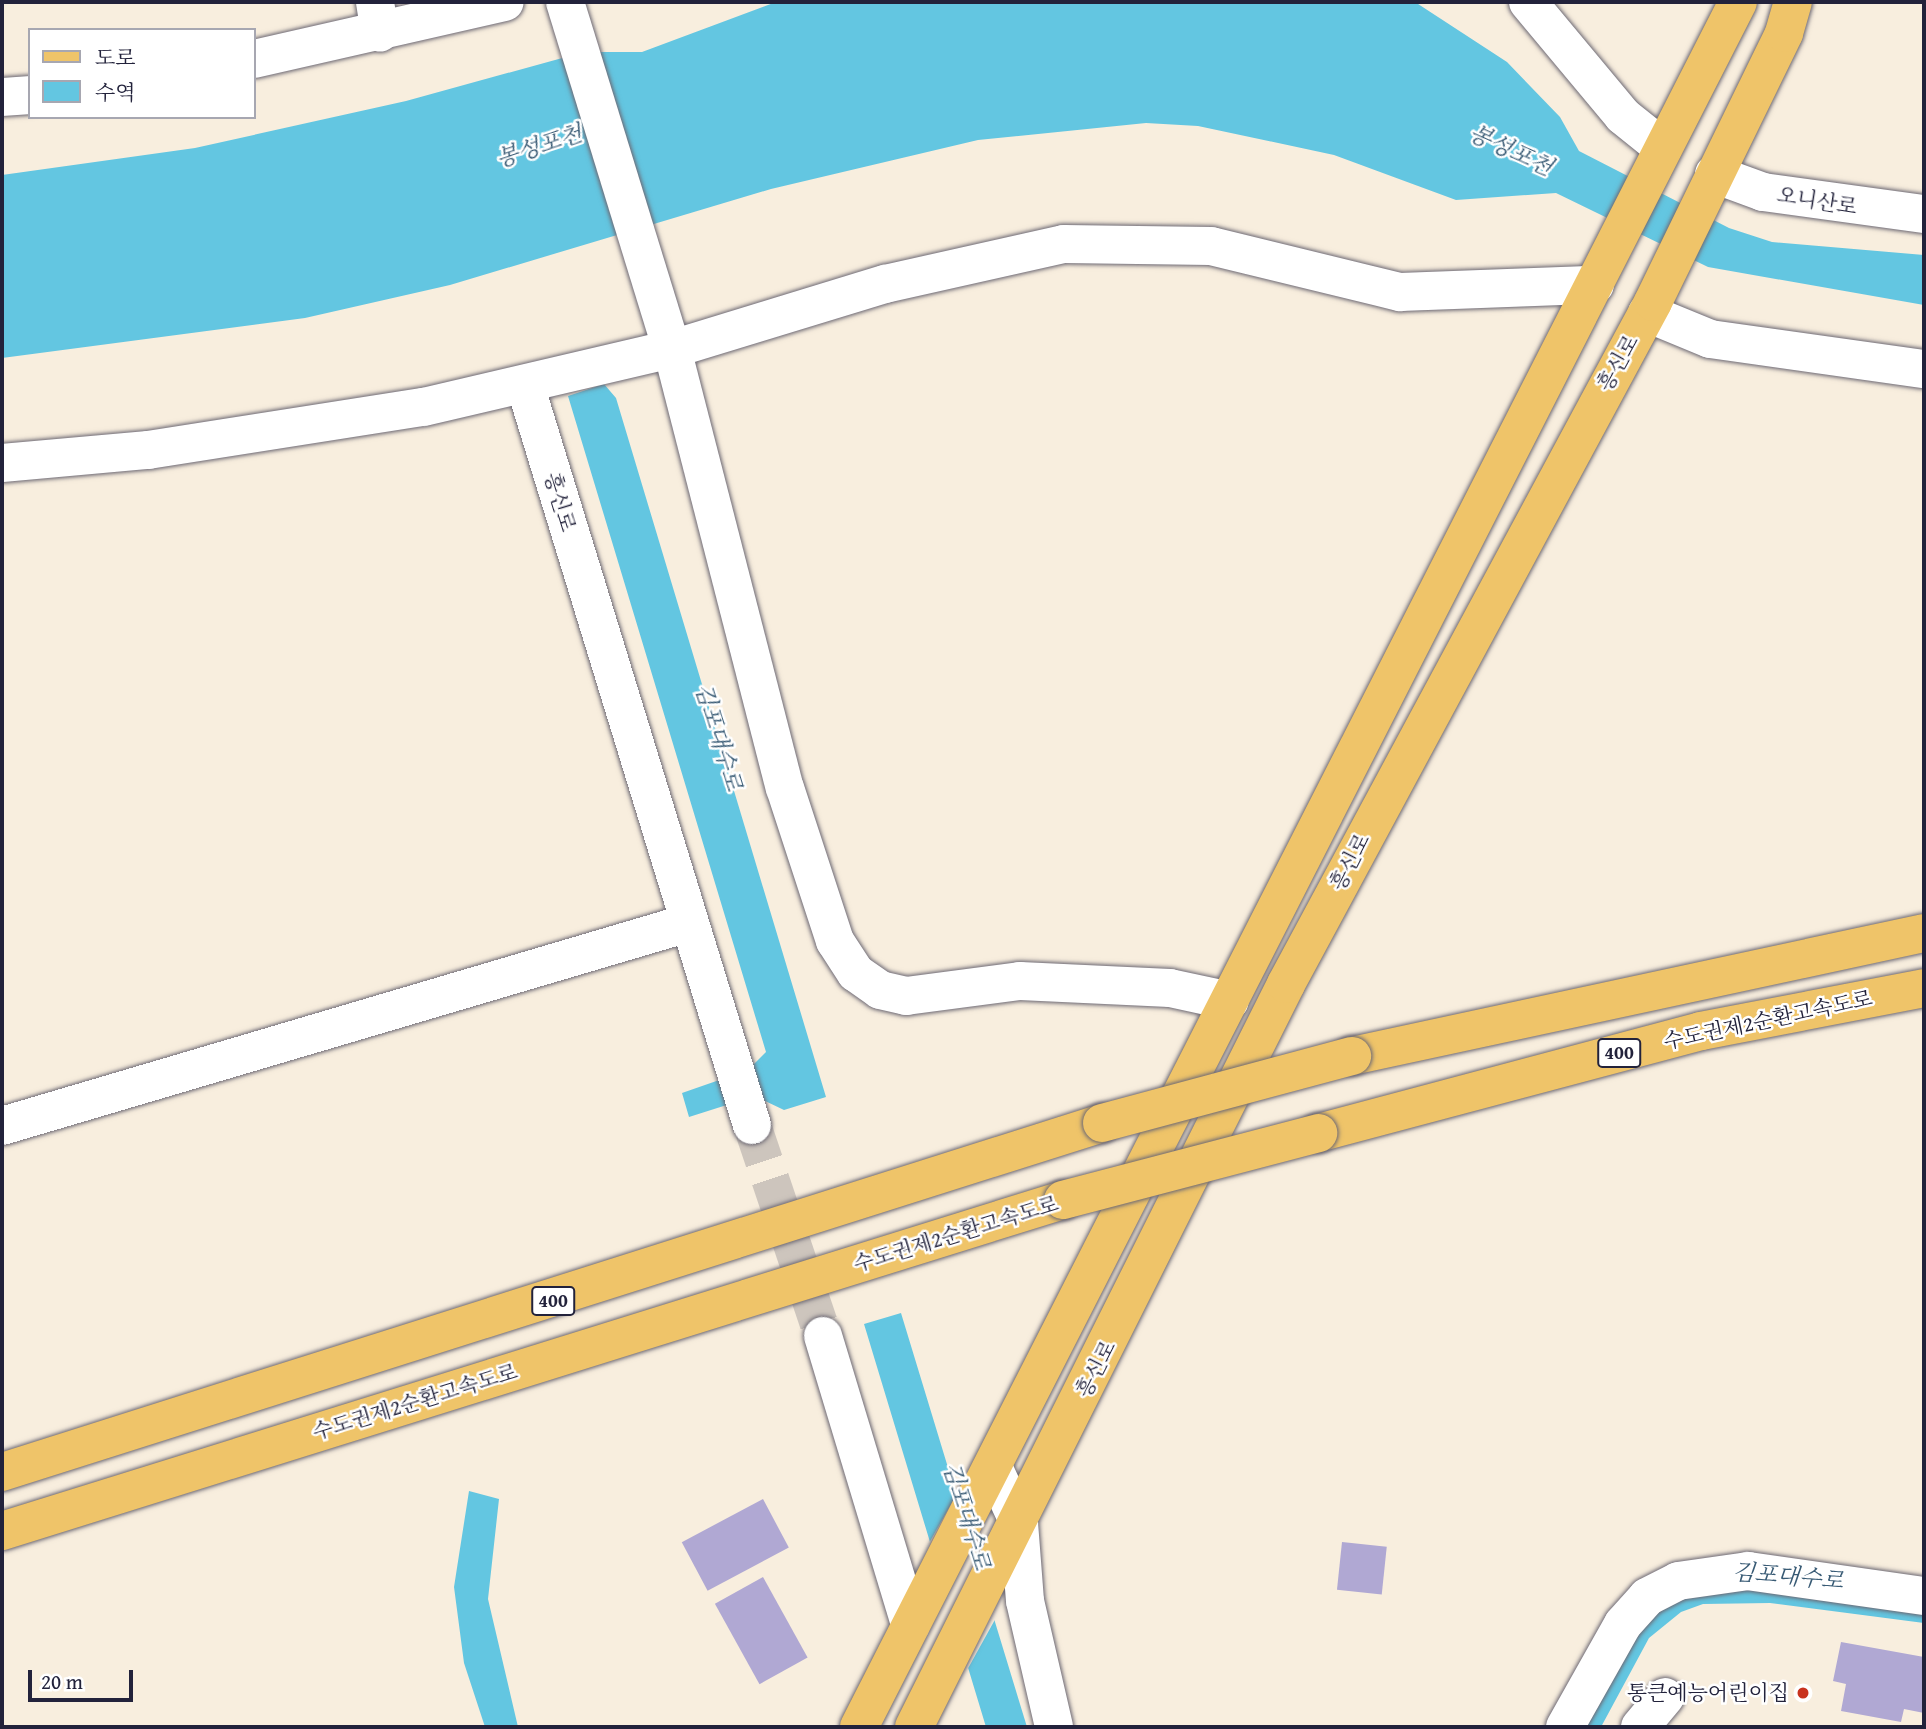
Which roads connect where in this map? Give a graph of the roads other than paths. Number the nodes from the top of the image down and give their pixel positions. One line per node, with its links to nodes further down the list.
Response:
1 (505, 2): 6 (lane)
2 (1528, 2): 10 (lane)
3 (1738, 2): 10 (main road, 흥신로)
4 (1793, 2): 11 (main road, 흥신로)
5 (566, 5): 15 (lane)
6 (377, 18): 7 (lane)
7 (256, 58)
8 (28, 95): 9 (lane)
9 (2, 97)
10 (1658, 158): 13 (main road, 흥신로)
11 (1710, 183): 12 (lane, 오니산로); 14 (main road, 흥신로)
12 (1924, 214)
13 (1599, 278): 15 (lane); 22 (main road, 흥신로)
14 (1650, 307): 16 (lane); 28 (main road, 흥신로)
15 (668, 338): 17 (lane); 22 (lane)
16 (1924, 369)
17 (525, 384): 18 (lane); 19 (lane, 흥신로)
18 (2, 463)
19 (688, 923): 23 (lane, 흥신로); 24 (lane)
20 (1924, 933): 26 (main road, 400, bridge)
21 (1924, 988): 29 (main road, 수도권제2순환고속도로 / 400, bridge)
22 (1230, 1001): 27 (main road, 흥신로)
23 (748, 1114)
24 (2, 1126)
25 (823, 1336): 31 (lane)
26 (2, 1472)
27 (986, 1486): 28 (lane); 31 (main road, 흥신로)
28 (1019, 1523): 34 (main road, 흥신로); 35 (lane)
29 (2, 1531)
30 (1924, 1596): 36 (lane)
31 (913, 1617): 33 (main road, 흥신로)
32 (1665, 1696): 37 (lane)
33 (859, 1727)
34 (914, 1727)
35 (1054, 1727)
36 (1565, 1727)
37 (1640, 1727)

